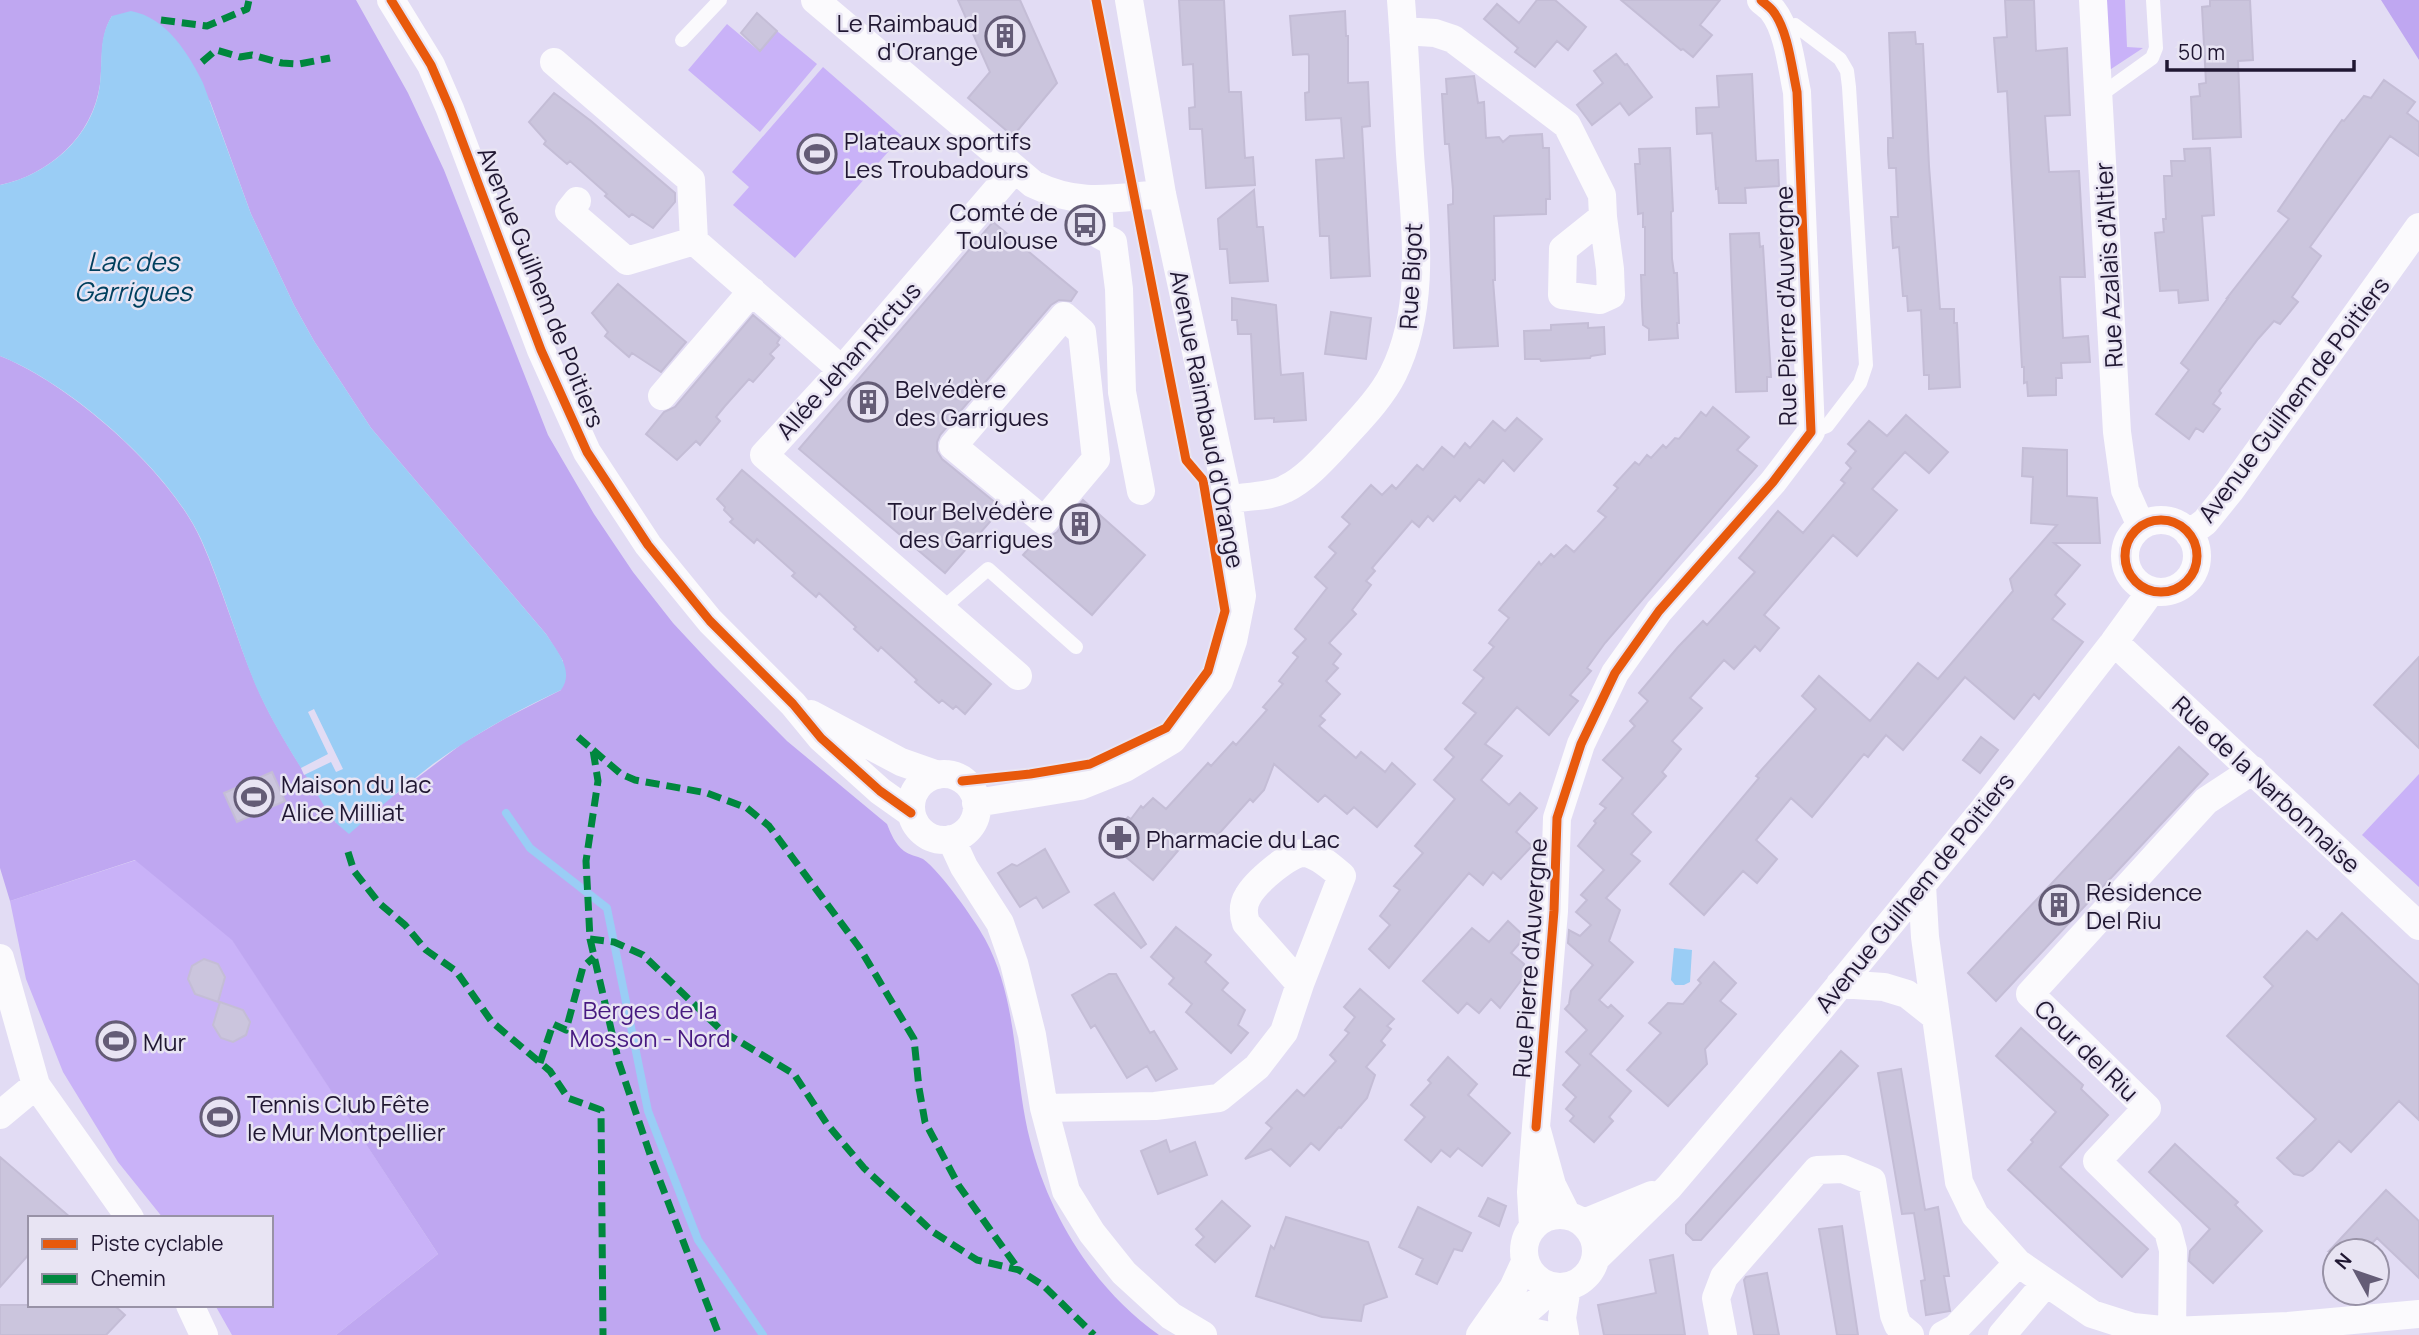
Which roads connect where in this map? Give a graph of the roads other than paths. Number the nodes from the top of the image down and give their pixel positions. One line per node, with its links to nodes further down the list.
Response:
1 (391, 0): 35 (street, Avenue Guilhem de Poitiers)
2 (720, 0): 11 (lane)
3 (815, 0): 14 (street)
4 (1129, 0): 15 (street, Avenue Raimbaud d'Orange)
5 (1401, 0): 10 (street, Rue Bigot)
6 (1761, 0): 9 (street, Rue Pierre d'Auvergne)
7 (2092, 0): 13 (street, Rue Azalaïs d'Altier)
8 (2153, 0): 13 (lane)
9 (1781, 28): 24 (street, Rue Pierre d'Auvergne); 24 (lane)
10 (1403, 31): 18 (street); 27 (street, Rue Bigot)
11 (682, 40)
12 (554, 62): 20 (street)
13 (2099, 96): 28 (street, Rue Azalaïs d'Altier)
14 (1014, 170): 16 (street); 22 (street, Allée Jehan Rictus)
15 (1162, 194): 16 (street); 27 (street, Avenue Raimbaud d'Orange)
16 (1098, 199): 26 (street)
17 (577, 201): 20 (street)
18 (1603, 217)
19 (2419, 227): 29 (street, Avenue Guilhem de Poitiers)
20 (694, 241): 21 (street)
21 (752, 291): 22 (street); 23 (street)
22 (842, 370): 31 (street, Allée Jehan Rictus)
23 (662, 396)
24 (1811, 432): 50 (street, Rue Pierre d'Auvergne)
25 (953, 446): 25 (street)
26 (1141, 491)
27 (1228, 500): 38 (street, Avenue Raimbaud d'Orange)
28 (2141, 526): 29 (street); 30 (street)
29 (2189, 534): 30 (street)
30 (2151, 591): 32 (street, Avenue Guilhem de Poitiers)
31 (942, 609): 33 (lane); 34 (street, Allée Jehan Rictus)
32 (2114, 642): 36 (street, Rue de la Narbonnaise); 41 (street, Avenue Guilhem de Poitiers)
33 (1076, 647)
34 (1018, 676)
35 (793, 704): 37 (street, Avenue Guilhem de Poitiers); 39 (street, Avenue Guilhem de Poitiers)
36 (2253, 769): 42 (street, Rue de la Narbonnaise); 63 (street, Cour del Riu)
37 (938, 775): 38 (street); 39 (street)
38 (976, 803): 40 (street)
39 (911, 813): 40 (street)
40 (951, 839): 48 (street)
41 (1922, 885): 45 (street, Avenue Guilhem de Poitiers); 46 (street)
42 (2419, 926)
43 (0, 958): 47 (street)
44 (1300, 984): 48 (street)
45 (1840, 984): 46 (street); 51 (street, Avenue Guilhem de Poitiers)
46 (1936, 1017): 57 (street)
47 (36, 1085): 49 (street); 52 (street)
48 (1044, 1108): 65 (street)
49 (0, 1115)
50 (1536, 1127): 53 (street, Rue Pierre d'Auvergne); 54 (street, Rue Pierre d'Auvergne)
51 (1669, 1187): 53 (street, Avenue Guilhem de Poitiers); 55 (street, Avenue Guilhem de Poitiers)
52 (129, 1216)
53 (1575, 1219): 54 (street); 55 (street)
54 (1533, 1226): 56 (street)
55 (1596, 1258): 59 (street)
56 (1525, 1262): 59 (street); 66 (street)
57 (2018, 1262): 58 (street); 71 (street)
58 (2045, 1284): 63 (street); 72 (street)
59 (1561, 1287): 62 (street); 68 (street)
60 (191, 1307): 64 (street)
61 (2419, 1314): 63 (street)
62 (1498, 1331): 67 (street)
63 (2172, 1331)
64 (204, 1335)
65 (1203, 1335)
66 (1480, 1335)
67 (1545, 1335)
68 (1565, 1335)
69 (1723, 1335): 70 (street)
70 (1910, 1335)
71 (1943, 1335)
72 (2002, 1335)

